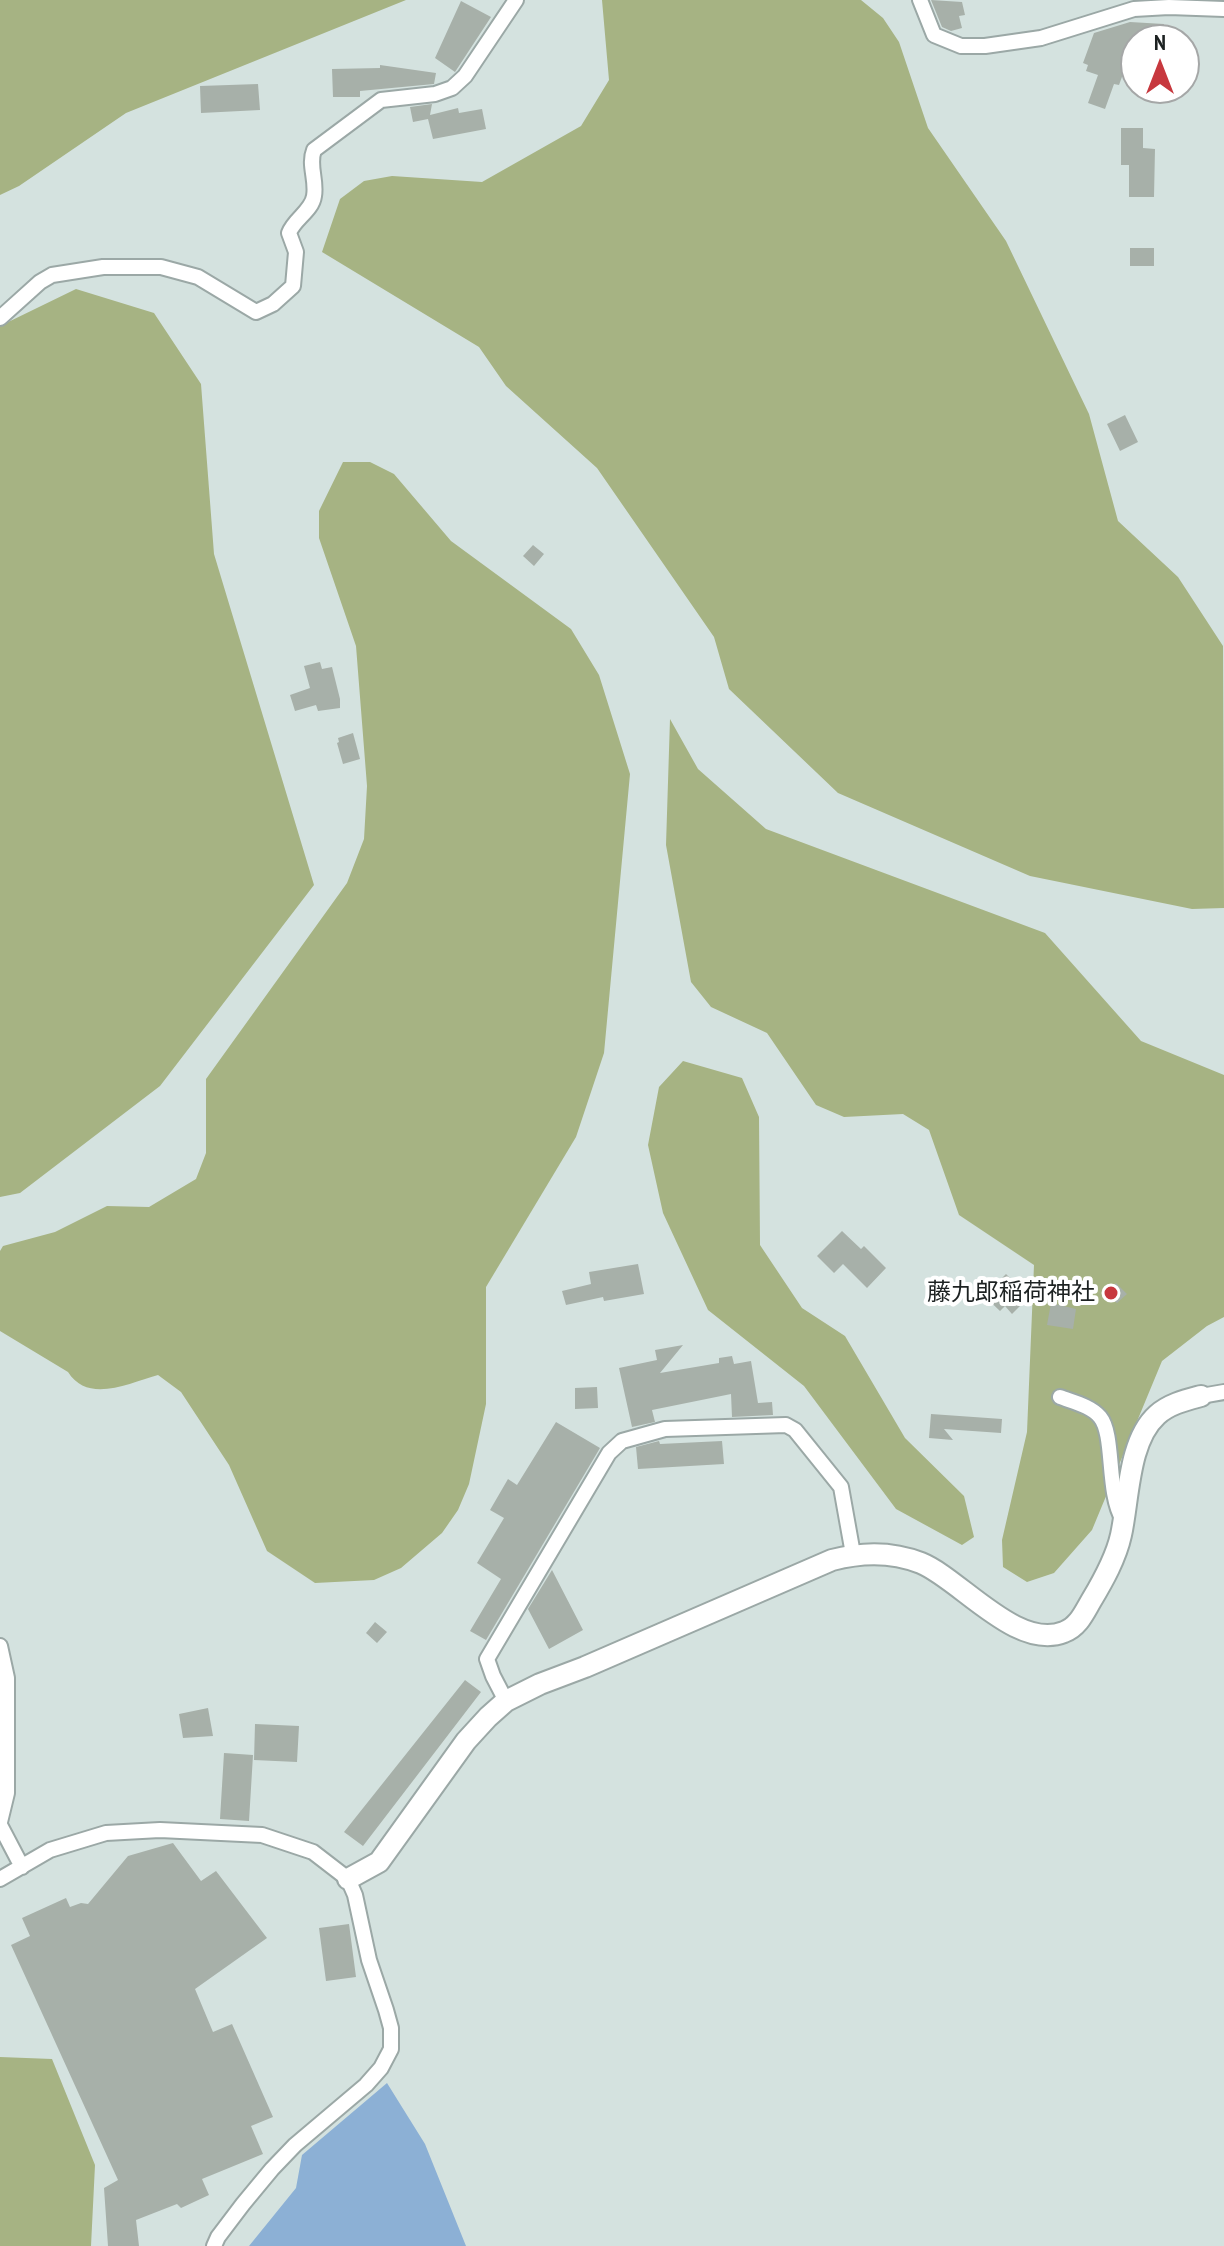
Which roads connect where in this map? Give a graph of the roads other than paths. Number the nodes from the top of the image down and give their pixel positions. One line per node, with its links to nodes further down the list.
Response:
1 (516, 0): 4 (street)
2 (920, 0): 3 (street)
3 (1224, 9)
4 (0, 318)
5 (1224, 1392): 6 (street)
6 (1201, 1396): 8 (street)
7 (1060, 1397): 8 (street)
8 (1124, 1521): 9 (street)
9 (853, 1554): 11 (street); 11 (street)
10 (0, 1646): 12 (street)
11 (506, 1701): 15 (street)
12 (0, 1824): 13 (street)
13 (22, 1867): 14 (street); 15 (street)
14 (0, 1879)
15 (348, 1879): 16 (street)
16 (214, 2246)

